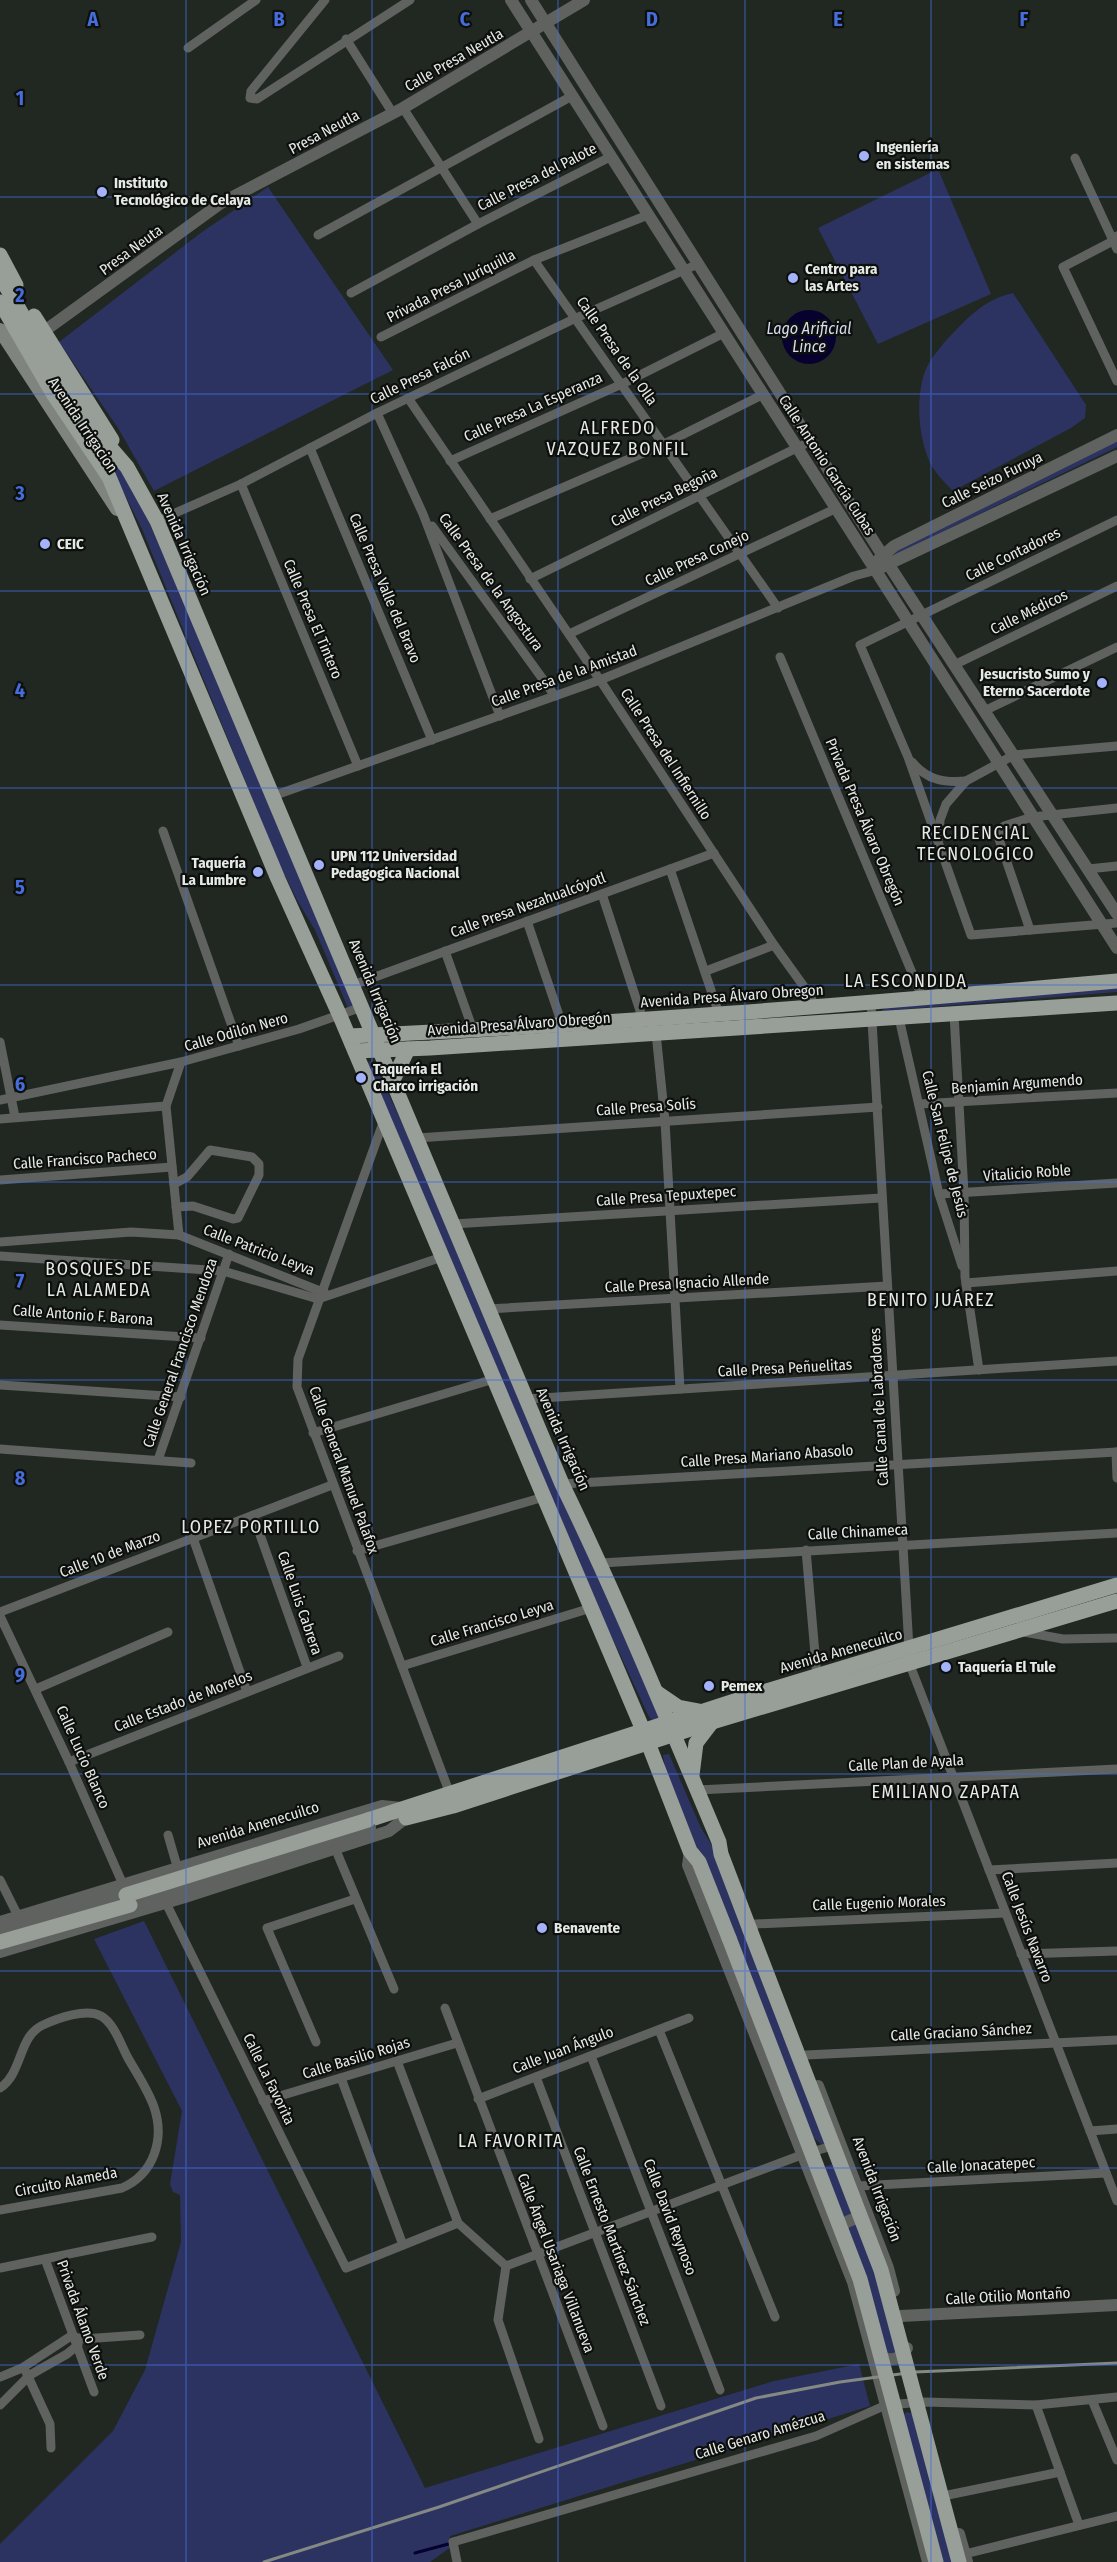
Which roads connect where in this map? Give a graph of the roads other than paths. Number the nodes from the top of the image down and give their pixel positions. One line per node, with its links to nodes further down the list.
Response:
1 (325, 0): 11 (street)
2 (511, 0): 8 (street, Calle Antonio García Cubas)
3 (547, 0): 7 (street)
4 (584, 0): 9 (street, Calle Presa Neutla)
5 (252, 1): 12 (street)
6 (406, 1): 11 (street)
7 (534, 4): 8 (street); 9 (street, Calle Antonio García Cubas)
8 (522, 17): 10 (street, Calle Antonio García Cubas)
9 (547, 24): 10 (street, Calle Presa Neutla); 25 (street, Calle Antonio García Cubas)
10 (531, 32): 13 (street, Calle Antonio García Cubas); 14 (street, Calle Presa Neutla)
11 (346, 39): 14 (street)
12 (188, 48)
13 (572, 96): 15 (street, Calle Antonio García Cubas); 17 (street)
14 (397, 110): 17 (street); 18 (street, Presa Neutla)
15 (610, 157): 19 (street, Calle Antonio García Cubas); 20 (street, Calle Presa del Palote)
16 (1075, 158): 22 (street)
17 (441, 168): 20 (street); 21 (street)
18 (270, 178): 31 (street, Presa Neuta)
19 (648, 215): 24 (street, Privada Presa Juriquilla); 26 (street, Calle Antonio García Cubas)
20 (478, 224): 28 (street, Calle Presa del Palote)
21 (318, 235)
22 (1116, 242): 35 (street)
23 (0, 255): 31 (main road, Avenida Irrigacion)
24 (534, 260): 30 (street, Calle Presa de la Olla); 33 (street, Privada Presa Juriquilla)
25 (698, 264): 26 (street, Calle Presa Falcón); 42 (street, Calle Antonio García Cubas)
26 (683, 272): 30 (street, Calle Presa Falcón); 32 (street, Calle Antonio García Cubas)
27 (0, 276): 37 (main road, Avenida Irrigación)
28 (351, 293)
29 (0, 302): 37 (main road, Avenida Irrigación)
30 (576, 318): 36 (street, Calle Presa de la Olla); 39 (street, Calle Presa Falcón)
31 (43, 332): 48 (main road, Avenida Irrigacion)
32 (724, 333): 36 (street, Calle Presa La Esperanza); 38 (street, Calle Antonio García Cubas)
33 (381, 337)
34 (2, 339): 56 (main road, Avenida Irrigacion)
35 (1117, 381)
36 (622, 384): 43 (street, Calle Presa de la Olla); 47 (street, Calle Presa La Esperanza)
37 (57, 388): 48 (main road, Avenida Irrigación); 56 (main road, Avenida Irrigación)
38 (764, 394): 43 (street); 44 (street, Calle Antonio García Cubas)
39 (408, 398): 40 (street, Calle Presa Falcón); 47 (street, Calle Presa del Infiernillo)
40 (377, 413): 45 (street, Calle Presa Falcón); 52 (street, Calle Presa de la Angostura)
41 (1117, 435): 58 (street, Calle Seizo Furuya)
42 (811, 441): 44 (street, Calle Presa Begoña); 58 (street, Calle Antonio García Cubas)
43 (664, 444): 50 (street, Calle Presa de la Olla); 53 (street)
44 (798, 447): 50 (street, Calle Presa Begoña); 51 (street, Calle Antonio García Cubas)
45 (310, 448): 49 (street, Calle Presa Falcón); 72 (street, Calle Presa Valle del Bravo)
46 (1117, 456): 58 (street, Calle Seizo Furuya)
47 (450, 461): 53 (street, Calle Presa del Infiernillo)
48 (127, 467): 55 (main road, Avenida Irrigación)
49 (241, 484): 55 (street, Calle Presa Falcón); 77 (street, Calle Presa El Tintero)
50 (700, 496): 57 (street, Calle Presa de la Olla); 59 (street, Calle Presa Begoña)
51 (837, 508): 57 (street, Calle Presa Conejo); 58 (street, Calle Antonio García Cubas)
52 (423, 514): 69 (street, Calle Presa de la Angostura); 71 (street, Calle Presa de la Angostura)
53 (490, 519): 59 (street, Calle Presa del Infiernillo)
54 (1117, 520): 62 (street, Calle Contadores)
55 (157, 521): 79 (main road, Avenida Irrigación)
56 (136, 540): 108 (main road, Avenida Irrigación)
57 (741, 554): 61 (street, Calle Presa de la Olla); 64 (street, Calle Presa Conejo)
58 (881, 563): 61 (street, Calle Presa de la Amistad); 62 (street, Calle Antonio García Cubas); 63 (street, Calle Antonio García Cubas)
59 (530, 579): 64 (street, Calle Presa del Infiernillo)
60 (1117, 585): 67 (street, Calle Médicos)
61 (777, 608): 68 (street, Calle Presa de la Amistad)
62 (921, 615): 63 (street, Calle Contadores); 67 (street, Calle Antonio García Cubas)
63 (909, 621): 75 (street, Calle Contadores); 76 (street, Calle Antonio García Cubas)
64 (569, 634): 68 (street, Calle Presa del Infiernillo)
65 (1117, 647): 70 (street)
66 (780, 657): 101 (street, Privada Presa Álvaro Obregón)
67 (954, 665): 70 (street, Calle Antonio García Cubas)
68 (600, 680): 69 (street, Calle Presa de la Amistad); 85 (street, Calle Presa del Infiernillo)
69 (555, 696): 71 (street, Calle Presa de la Amistad)
70 (984, 711): 74 (street, Calle Antonio García Cubas)
71 (500, 716): 72 (street, Calle Presa de la Amistad)
72 (432, 740): 77 (street, Calle Presa de la Amistad)
73 (1117, 746): 74 (street)
74 (1014, 755): 76 (street); 81 (street, Calle Antonio García Cubas)
75 (908, 757): 78 (street); 84 (street)
76 (998, 763): 78 (street); 82 (street, Calle Antonio García Cubas)
77 (358, 766): 79 (street, Calle Presa de la Amistad)
78 (966, 781): 84 (street)
79 (273, 796): 100 (main road, Avenida Irrigación)
80 (1117, 808): 81 (street)
81 (1052, 815): 82 (street); 88 (street, Calle Antonio García Cubas)
82 (1032, 817): 93 (street, Calle Antonio García Cubas); 94 (street)
83 (163, 831): 117 (street)
84 (939, 840): 94 (street)
85 (714, 852): 87 (street, Calle Presa Nezahualcóyotl); 95 (street, Calle Presa del Infiernillo)
86 (1117, 866): 88 (street)
87 (670, 868): 89 (street, Calle Presa Nezahualcóyotl); 98 (street)
88 (1088, 869): 90 (street, Calle Antonio García Cubas)
89 (602, 894): 91 (street, Calle Presa Nezahualcóyotl); 110 (street)
90 (1117, 914)
91 (527, 921): 97 (street, Calle Presa Nezahualcóyotl); 112 (street)
92 (1117, 922): 93 (street)
93 (1102, 924): 94 (street); 96 (street, Calle Antonio García Cubas)
94 (1030, 930)
95 (774, 945): 98 (street); 104 (street, Calle Presa del Infiernillo)
96 (1117, 948)
97 (445, 951): 100 (street, Calle Presa Nezahualcóyotl); 111 (street)
98 (706, 971): 106 (street)
99 (1117, 981): 101 (main road, Avenida Presa Álvaro Obregon)
100 (353, 985): 103 (main road, Avenida Irrigación)
101 (923, 999): 105 (main road, Avenida Presa Álvaro Obregon)
102 (1117, 1003): 107 (main road, Avenida Presa Álvaro Obregón)
103 (362, 1007): 108 (street, Calle Odilón Nero); 114 (main road, Avenida Irrigación)
104 (815, 1008): 105 (main road, Avenida Presa Álvaro Obregon); 106 (main road, Avenida Presa Álvaro Obregon)
105 (872, 1012): 109 (main road, Avenida Presa Álvaro Obregón); 113 (main road, Avenida Presa Álvaro Obregón); 129 (street, Calle Canal de Labradores)
106 (719, 1014): 110 (main road, Avenida Presa Álvaro Obregon)
107 (954, 1014): 109 (main road, Avenida Presa Álvaro Obregón); 127 (street, Calle San Felipe de Jesús)
108 (340, 1016): 115 (main road, Avenida Irrigación); 117 (street, Calle Odilón Nero)
109 (899, 1018): 126 (street, Calle San Felipe de Jesús)
110 (643, 1020): 112 (main road, Avenida Presa Álvaro Obregon)
111 (473, 1030): 112 (main road, Avenida Presa Álvaro Obregon); 114 (main road, Avenida Presa Álvaro Obregon)
112 (564, 1032): 113 (main road, Avenida Presa Álvaro Obregón); 118 (main road, Avenida Presa Álvaro Obregón)
113 (656, 1033): 133 (street)
114 (374, 1035): 115 (main road, Avenida Presa Álvaro Obregon); 119 (main road, Avenida Irrigación)
115 (349, 1036): 120 (main road, Avenida Irrigación)
116 (0, 1042): 124 (street)
117 (239, 1046): 121 (street, Calle Odilón Nero)
118 (408, 1049): 119 (main road, Avenida Presa Álvaro Obregón); 122 (main road)
119 (380, 1050): 120 (main road, Avenida Presa Álvaro Obregón); 122 (main road, Avenida Irrigación)
120 (355, 1051): 132 (main road, Avenida Irrigación)
121 (181, 1062): 124 (street); 128 (street, Calle Odilón Nero)
122 (393, 1080): 134 (main road, Avenida Irrigación)
123 (1117, 1093): 127 (street, Benjamín Argumendo)
124 (12, 1097): 125 (street); 130 (street)
125 (0, 1100)
126 (919, 1104): 127 (street, Benjamín Argumendo); 140 (street, Calle San Felipe de Jesús)
127 (959, 1104): 139 (street, Calle San Felipe de Jesús)
128 (166, 1106): 130 (street); 135 (street, Calle Odilón Nero)
129 (878, 1107): 133 (street, Calle Presa Solís); 141 (street, Calle Canal de Labradores)
130 (15, 1117): 131 (street)
131 (0, 1119)
132 (384, 1119): 149 (main road, Avenida Irrigación); 154 (street, Calle General Manuel Palafox)
133 (665, 1121): 134 (street, Calle Presa Solís); 143 (street)
134 (417, 1138): 144 (main road, Avenida Irrigación)
135 (172, 1167): 136 (street, Calle Francisco Pacheco); 138 (street, Calle Odilón Nero)
136 (0, 1180)
137 (1117, 1183): 139 (street, Vitalicio Roble)
138 (174, 1184): 142 (street, Calle Odilón Nero); 142 (street)
139 (964, 1192): 140 (street, Vitalicio Roble); 152 (street, Calle San Felipe de Jesús)
140 (939, 1194): 152 (street, Calle San Felipe de Jesús)
141 (881, 1198): 143 (street, Calle Presa Tepuxtepec); 153 (street, Calle Canal de Labradores)
142 (176, 1208): 145 (street, Calle Odilón Nero)
143 (668, 1211): 144 (street, Calle Presa Tepuxtepec); 155 (street)
144 (453, 1224): 156 (main road, Avenida Irrigación)
145 (179, 1235): 146 (street, Calle Patricio Leyva); 147 (street, Calle Patricio Leyva)
146 (0, 1242)
147 (229, 1254): 151 (street, Calle General Francisco Mendoza); 154 (street, Calle Patricio Leyva)
148 (0, 1256): 151 (street, Calle Patricio Leyva)
149 (442, 1257): 154 (street, Calle Patricio Leyva); 162 (main road, Avenida Irrigación)
150 (1117, 1271): 152 (street)
151 (223, 1272): 154 (street, Calle Patricio Leyva); 158 (street, Calle General Francisco Mendoza)
152 (966, 1280): 160 (street, Calle San Felipe de Jesús)
153 (887, 1286): 155 (street, Calle Presa Ignacio Allende); 161 (street, Calle Canal de Labradores)
154 (322, 1295): 167 (street, Calle General Manuel Palafox)
155 (674, 1299): 156 (street, Calle Presa Ignacio Allende); 164 (street)
156 (488, 1309): 166 (main road, Avenida Irrigación)
157 (0, 1325): 158 (street, Calle Antonio F. Barona)
158 (201, 1338): 165 (street, Calle General Francisco Mendoza)
159 (1117, 1361): 160 (street, Calle Presa Peñuelitas)
160 (980, 1370): 161 (street, Calle Presa Peñuelitas)
161 (893, 1376): 164 (street, Calle Presa Peñuelitas); 172 (street, Calle Canal de Labradores)
162 (494, 1379): 167 (street); 176 (main road, Avenida Irrigación)
163 (0, 1385): 165 (street)
164 (680, 1389): 166 (street, Calle Presa Peñuelitas)
165 (181, 1397): 170 (street, Calle General Francisco Mendoza)
166 (526, 1399): 174 (main road, Avenida Irrigación)
167 (313, 1433): 175 (street, Calle General Manuel Palafox)
168 (0, 1449): 170 (street)
169 (1117, 1452): 172 (street, Calle Presa Mariano Abasolo); 173 (street)
170 (158, 1461): 171 (street)
171 (191, 1462)
172 (898, 1463): 174 (street, Calle Presa Mariano Abasolo); 180 (street, Calle Canal de Labradores)
173 (1117, 1478)
174 (562, 1484): 183 (main road, Avenida Irrigación)
175 (332, 1485): 177 (street, Calle 10 de Marzo); 182 (street, Calle General Manuel Palafox)
176 (544, 1497): 182 (street); 186 (main road, Avenida Irrigación)
177 (253, 1515): 179 (street, Calle 10 de Marzo); 194 (street, Calle Luis Cabrera)
178 (1117, 1533): 180 (street, Calle Chinameca)
179 (193, 1538): 187 (street, Calle 10 de Marzo); 197 (street)
180 (901, 1544): 181 (street, Calle Chinameca); 192 (street, Calle Canal de Labradores)
181 (806, 1550): 183 (street, Calle Chinameca); 195 (street)
182 (357, 1551): 193 (street, Calle General Manuel Palafox)
183 (601, 1563): 198 (main road, Avenida Irrigación)
184 (1117, 1586): 192 (main road, Avenida Anenecuilco)
185 (1117, 1601): 188 (main road, Avenida Anenecuilco)
186 (591, 1608): 193 (street, Calle Francisco Leyva); 199 (main road, Avenida Irrigación)
187 (0, 1614): 196 (street, Calle Lucio Blanco)
188 (1018, 1631): 190 (street); 192 (main road, Avenida Anenecuilco)
189 (168, 1632): 196 (street)
190 (1117, 1638)
191 (339, 1656): 194 (street, Calle Estado de Morelos)
192 (909, 1657): 195 (main road, Avenida Anenecuilco); 200 (main road, Avenida Anenecuilco); 208 (street, Calle Jesús Navarro)
193 (402, 1666): 210 (street, Calle General Manuel Palafox)
194 (307, 1667): 197 (street, Calle Estado de Morelos)
195 (817, 1677): 200 (main road, Avenida Anenecuilco)
196 (36, 1689): 205 (street, Calle Lucio Blanco)
197 (247, 1692): 205 (street, Calle Estado de Morelos)
198 (656, 1692): 200 (main road); 201 (main road, Avenida Irrigación)
199 (630, 1701): 202 (main road, Avenida Irrigación); 203 (main road)
200 (708, 1716): 201 (main road, Avenida Anenecuilco); 209 (main road)
201 (671, 1728): 202 (main road, Avenida Anenecuilco); 209 (main road, Avenida Irrigación)
202 (645, 1736): 203 (main road, Avenida Anenecuilco); 204 (main road, Avenida Anenecuilco); 207 (main road, Avenida Irrigación)
203 (615, 1739): 210 (main road, Avenida Anenecuilco)
204 (615, 1754): 207 (main road); 211 (main road, Avenida Anenecuilco)
205 (69, 1762): 220 (street, Calle Lucio Blanco)
206 (1117, 1769): 208 (street, Calle Plan de Ayala)
207 (661, 1776): 214 (main road, Avenida Irrigación)
208 (952, 1776): 209 (street, Calle Plan de Ayala); 217 (street, Calle Jesús Navarro)
209 (694, 1784): 226 (main road, Avenida Irrigación)
210 (450, 1794): 211 (main road, Avenida Anenecuilco)
211 (406, 1813): 213 (street, Avenida Anenecuilco); 216 (street, Avenida Anenecuilco); 220 (main road, Avenida Anenecuilco, bridge)
212 (168, 1835): 216 (street)
213 (335, 1848): 219 (street, Avenida Anenecuilco); 221 (street)
214 (690, 1851): 251 (street, Avenida Irrigación); 300 (main road, Avenida Irrigación, bridge)
215 (1117, 1863): 217 (street)
216 (178, 1868): 219 (street); 220 (street, Avenida Anenecuilco)
217 (989, 1870): 223 (street, Calle Jesús Navarro)
218 (0, 1880): 224 (street)
219 (185, 1898): 222 (street, Avenida Anenecuilco)
220 (128, 1899): 222 (street, Avenida Anenecuilco); 224 (street); 227 (street, bridge); 228 (street); 229 (main road, bridge)
221 (355, 1899): 232 (street); 237 (street)
222 (166, 1903): 247 (street, Calle La Favorita)
223 (1005, 1913): 226 (street, Calle Eugenio Morales); 231 (street, Calle Jesús Navarro)
224 (18, 1916): 225 (street); 228 (street)
225 (0, 1922)
226 (753, 1927): 241 (street, Avenida Irrigación); 297 (main road, Avenida Irrigación, bridge)
227 (0, 1931)
228 (31, 1943): 229 (street)
229 (2, 1947)
230 (1117, 1951): 231 (street)
231 (1022, 1954): 239 (street, Calle Jesús Navarro)
232 (394, 1989)
233 (445, 2008): 238 (street, Calle Ángel Usariaga Villanueva)
234 (688, 2018): 235 (street, Calle Juan Ángulo)
235 (659, 2030): 240 (street, Calle Juan Ángulo); 254 (street)
236 (1117, 2040): 239 (street, Calle Graciano Sánchez)
237 (316, 2042)
238 (457, 2043): 242 (street, Calle Basilio Rojas); 246 (street, Calle Ángel Usariaga Villanueva)
239 (1056, 2043): 241 (street, Calle Graciano Sánchez); 249 (street, Calle Jesús Navarro)
240 (591, 2055): 243 (street, Calle Juan Ángulo); 257 (street, Calle David Reynoso)
241 (806, 2055): 250 (street, Avenida Irrigación)
242 (397, 2061): 244 (street, Calle Basilio Rojas); 258 (street)
243 (536, 2077): 246 (street, Calle Juan Ángulo); 260 (street, Calle Ernesto Martínez Sánchez)
244 (341, 2078): 247 (street, Calle Basilio Rojas); 263 (street)
245 (0, 2088): 256 (street, Circuito Alameda)
246 (478, 2099): 264 (street, Calle Ángel Usariaga Villanueva)
247 (263, 2101): 263 (street, Calle La Favorita)
248 (1117, 2129): 249 (street)
249 (1090, 2131): 252 (street, Calle Jesús Navarro)
250 (841, 2144): 251 (street); 253 (street, Avenida Irrigación)
251 (804, 2154): 254 (street); 261 (street, Avenida Irrigación)
252 (1106, 2173): 253 (street, Calle Jonacatepec); 255 (street, Calle Jesús Navarro)
253 (858, 2186): 259 (street, Avenida Irrigación)
254 (721, 2187): 257 (street); 270 (street)
255 (1117, 2201)
256 (0, 2210)
257 (653, 2212): 260 (street); 280 (street, Calle David Reynoso)
258 (458, 2223): 263 (street); 266 (street)
259 (872, 2224): 261 (street); 269 (street, Avenida Irrigación)
260 (595, 2234): 264 (street); 288 (street, Calle Ernesto Martínez Sánchez)
261 (834, 2234): 276 (street, Avenida Irrigación)
262 (152, 2237): 265 (street, Privada Álamo Verde)
263 (403, 2245)
264 (537, 2256): 266 (street); 289 (street, Calle Ángel Usariaga Villanueva)
265 (45, 2259): 267 (street, Privada Álamo Verde); 272 (street, Privada Álamo Verde)
266 (506, 2266): 290 (street)
267 (0, 2268)
268 (1117, 2305): 269 (street, Calle Otilio Montaño)
269 (900, 2316): 274 (street, Avenida Irrigación)
270 (775, 2317)
271 (140, 2335): 273 (street)
272 (71, 2336): 273 (street); 275 (street, Privada Álamo Verde); 277 (street)
273 (83, 2339): 275 (street)
274 (908, 2346): 276 (street); 284 (street, Avenida Irrigación)
275 (76, 2347): 278 (street); 281 (street, Privada Álamo Verde)
276 (872, 2350): 285 (street, Avenida Irrigación)
277 (22, 2368): 278 (street); 279 (street)
278 (30, 2375): 286 (street); 291 (street)
279 (0, 2378)
280 (720, 2390)
281 (94, 2392)
282 (1117, 2397): 283 (street, Calle Genaro Amézcua)
283 (1092, 2400): 287 (street, Calle Genaro Amézcua); 292 (street)
284 (924, 2402): 285 (street, Calle Genaro Amézcua); 287 (street, Calle Genaro Amézcua); 294 (street, Avenida Irrigación)
285 (886, 2404): 298 (street, Calle Genaro Amézcua); 299 (street, Avenida Irrigación)
286 (0, 2405)
287 (1036, 2405): 293 (street)
288 (661, 2406)
289 (603, 2426)
290 (540, 2439)
291 (51, 2448)
292 (1117, 2460)
293 (1060, 2472): 294 (street); 296 (street)
294 (948, 2495): 297 (street, Avenida Irrigación)
295 (1117, 2516): 296 (street)
296 (1079, 2525): 297 (street)
297 (964, 2559)
298 (457, 2562)
299 (928, 2562)
300 (936, 2562)

